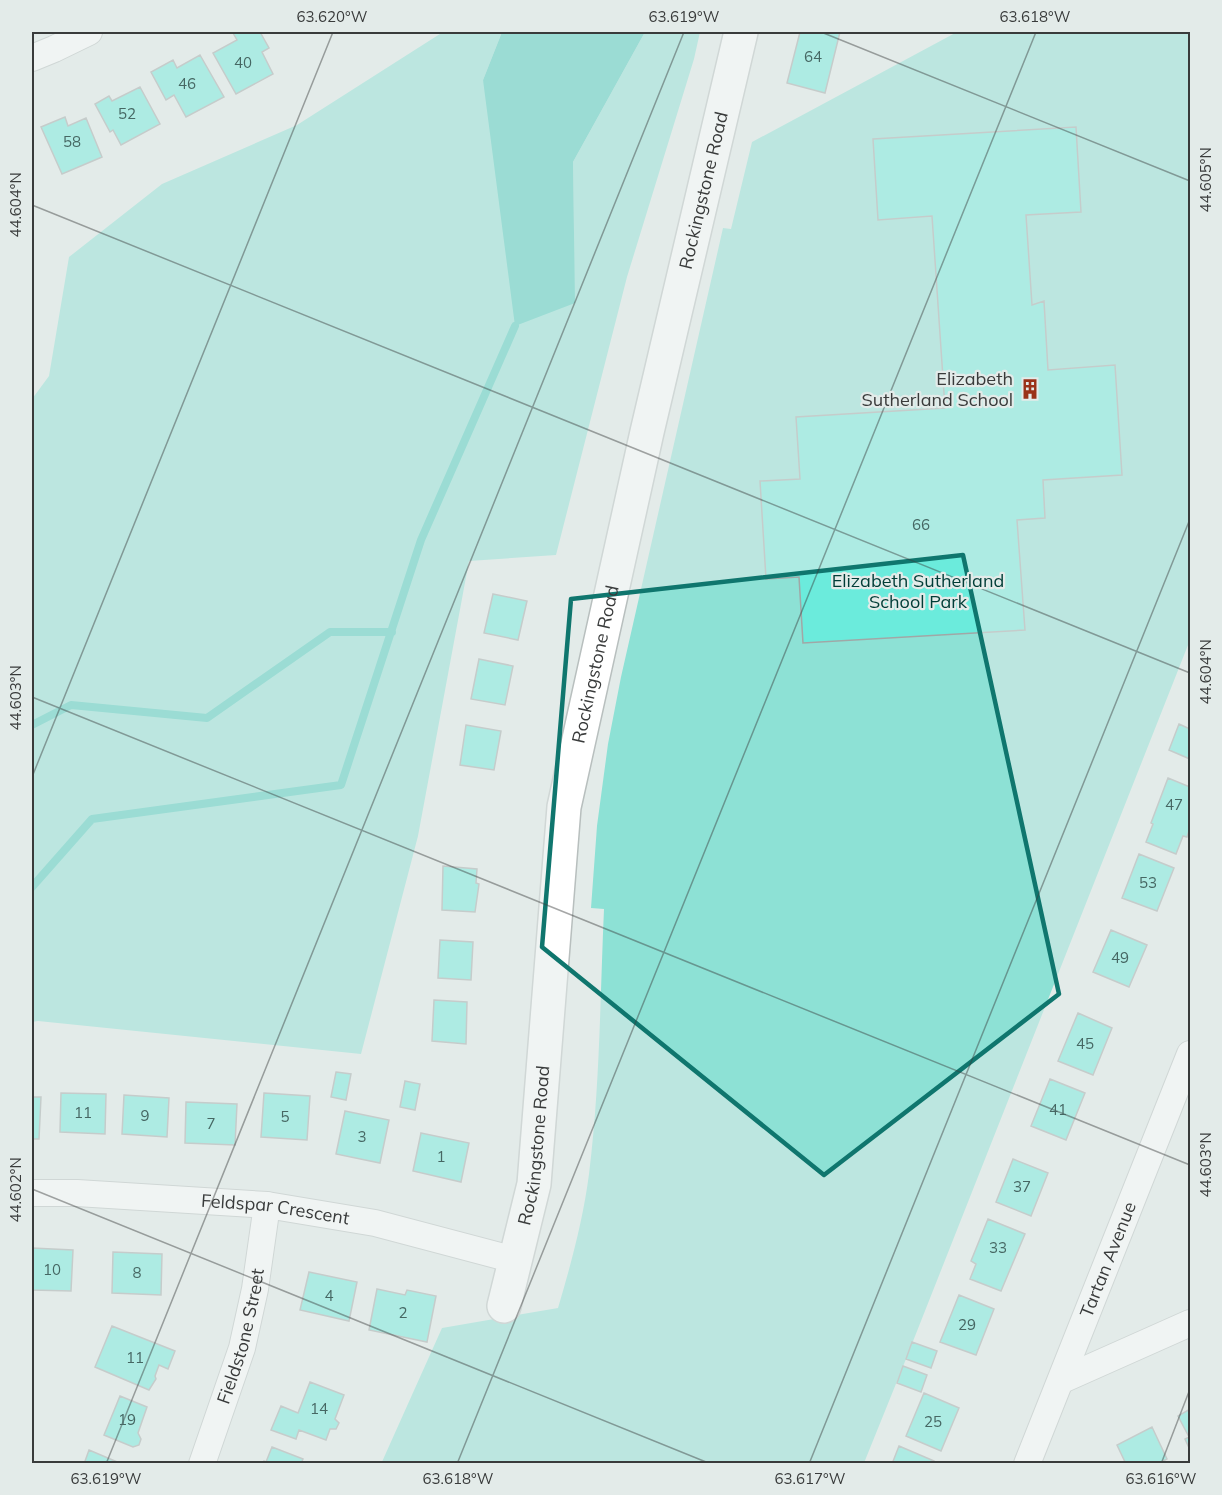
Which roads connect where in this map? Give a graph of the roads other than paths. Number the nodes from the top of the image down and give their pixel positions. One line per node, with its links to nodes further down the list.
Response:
1 (89, 32): 3 (street)
2 (741, 32): 7 (street, Rockingstone Road)
3 (32, 58)
4 (1191, 1054): 10 (street, Tartan Avenue)
5 (32, 1193): 6 (street, Feldspar Crescent)
6 (267, 1205): 7 (street, Feldspar Crescent); 11 (street, Fieldstone Street)
7 (515, 1260): 8 (street, Rockingstone Road)
8 (504, 1306)
9 (1191, 1323): 10 (street)
10 (1062, 1380): 12 (street, Tartan Avenue)
11 (202, 1464)
12 (1027, 1464)

